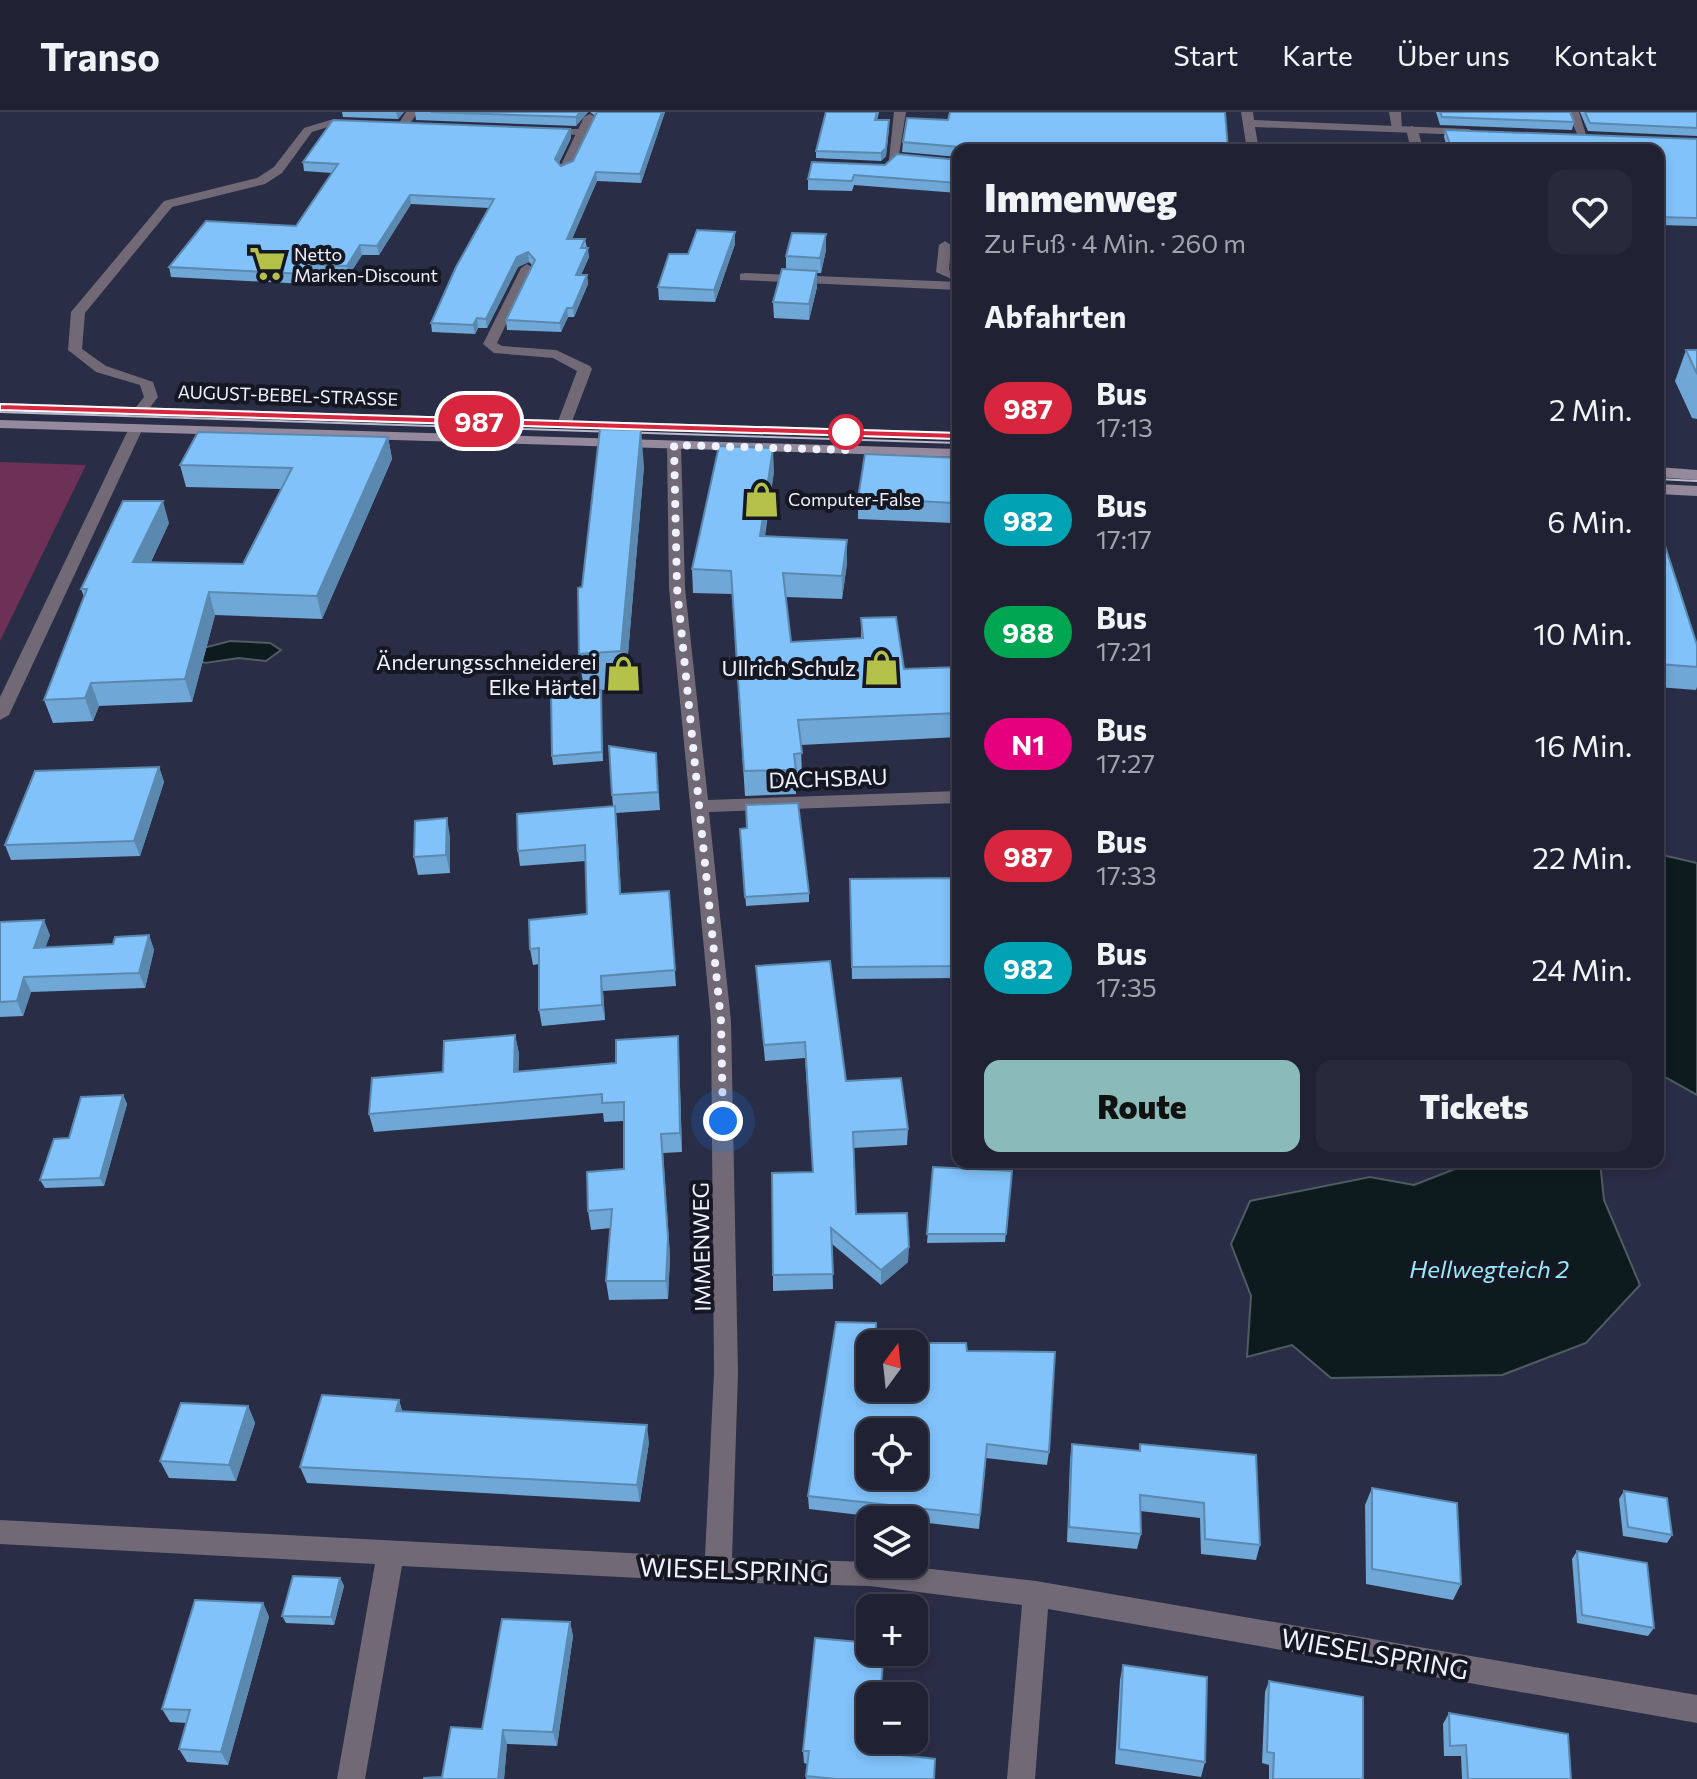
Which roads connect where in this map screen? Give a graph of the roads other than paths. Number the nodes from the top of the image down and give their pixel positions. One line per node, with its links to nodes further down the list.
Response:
1 (412, 112): 7 (street)
2 (900, 112): 19 (street)
3 (1395, 112): 9 (street)
4 (1573, 112): 15 (street)
5 (590, 117): 12 (street)
6 (1248, 117): 9 (street); 17 (street)
7 (403, 126): 8 (street); 27 (street)
8 (418, 126)
9 (1398, 129): 10 (street)
10 (1412, 129): 13 (street); 18 (street)
11 (538, 130): 12 (street)
12 (583, 132): 20 (street)
13 (1488, 132)
14 (1568, 136): 15 (street)
15 (1583, 136): 16 (street)
16 (1602, 137)
17 (1252, 144)
18 (1416, 144)
19 (952, 164)
20 (565, 169)
21 (945, 245): 23 (street)
22 (527, 268): 29 (street)
23 (952, 276)
24 (745, 277): 25 (street)
25 (952, 286)
26 (0, 407): 27 (street, AUGUST-BEBEL-STRASSE)
27 (138, 420): 28 (street, AUGUST-BEBEL-STRASSE); 29 (street, AUGUST-BEBEL-STRASSE); 31 (street, AUGUST-BEBEL-STRASSE); 37 (street)
28 (0, 424)
29 (564, 424): 30 (street, AUGUST-BEBEL-STRASSE)
30 (952, 436)
31 (674, 445): 32 (street, AUGUST-BEBEL-STRASSE); 39 (street, IMMENWEG)
32 (952, 451)
33 (1664, 472): 34 (street)
34 (1697, 475)
35 (1664, 489): 36 (street)
36 (1697, 491)
37 (0, 715)
38 (952, 797): 39 (street, DACHSBAU)
39 (699, 806): 42 (street, IMMENWEG)
40 (0, 1532): 41 (street, WIESELSPRING)
41 (391, 1551): 42 (street, WIESELSPRING); 45 (street)
42 (718, 1570): 43 (street, WIESELSPRING)
43 (1036, 1594): 44 (street, WIESELSPRING); 46 (street)
44 (1697, 1709)
45 (351, 1779)
46 (1021, 1779)

